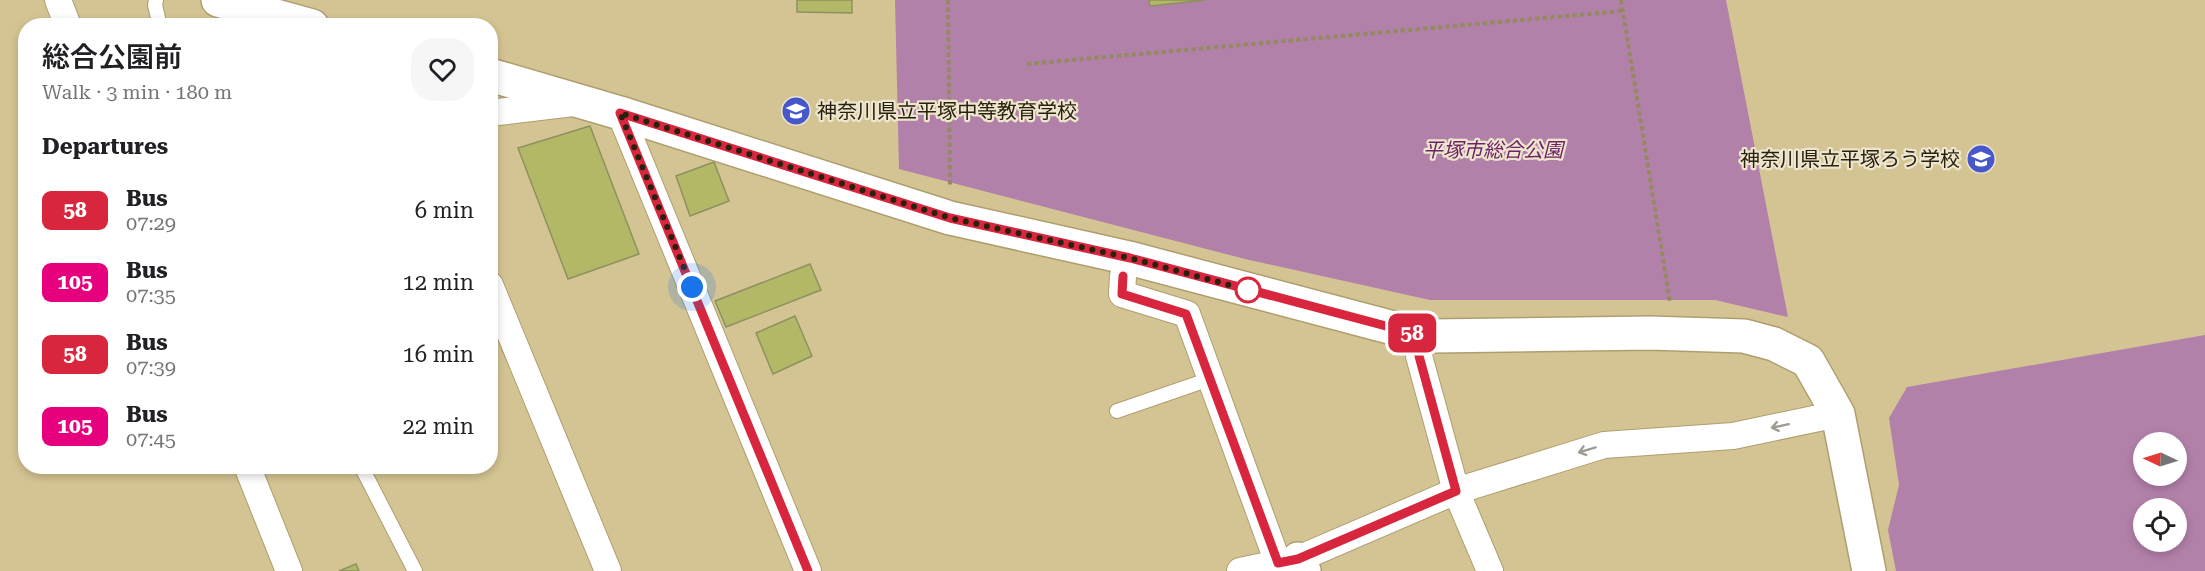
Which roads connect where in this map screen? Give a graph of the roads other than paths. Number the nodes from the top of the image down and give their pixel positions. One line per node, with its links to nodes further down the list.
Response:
1 (58, 0): 4 (street)
2 (156, 0): 5 (lane)
3 (218, 0): 6 (street)
4 (65, 18)
5 (159, 18)
6 (283, 18)
7 (498, 77): 8 (street)
8 (582, 102): 9 (street); 10 (street)
9 (498, 112)
10 (620, 113): 11 (street); 24 (street)
11 (1130, 258): 13 (street); 14 (street)
12 (498, 304): 23 (street)
13 (1416, 334): 16 (street); 19 (street)
14 (1210, 379): 15 (lane); 20 (street)
15 (1117, 411)
16 (1838, 414): 19 (street, one-way to 19); 27 (street)
17 (250, 474): 21 (street)
18 (365, 474): 22 (lane)
19 (1456, 491): 20 (street); 26 (street)
20 (1293, 564): 25 (street)
21 (289, 571)
22 (415, 571)
23 (608, 571)
24 (808, 571)
25 (1240, 571)
26 (1490, 571)
27 (1869, 571)

